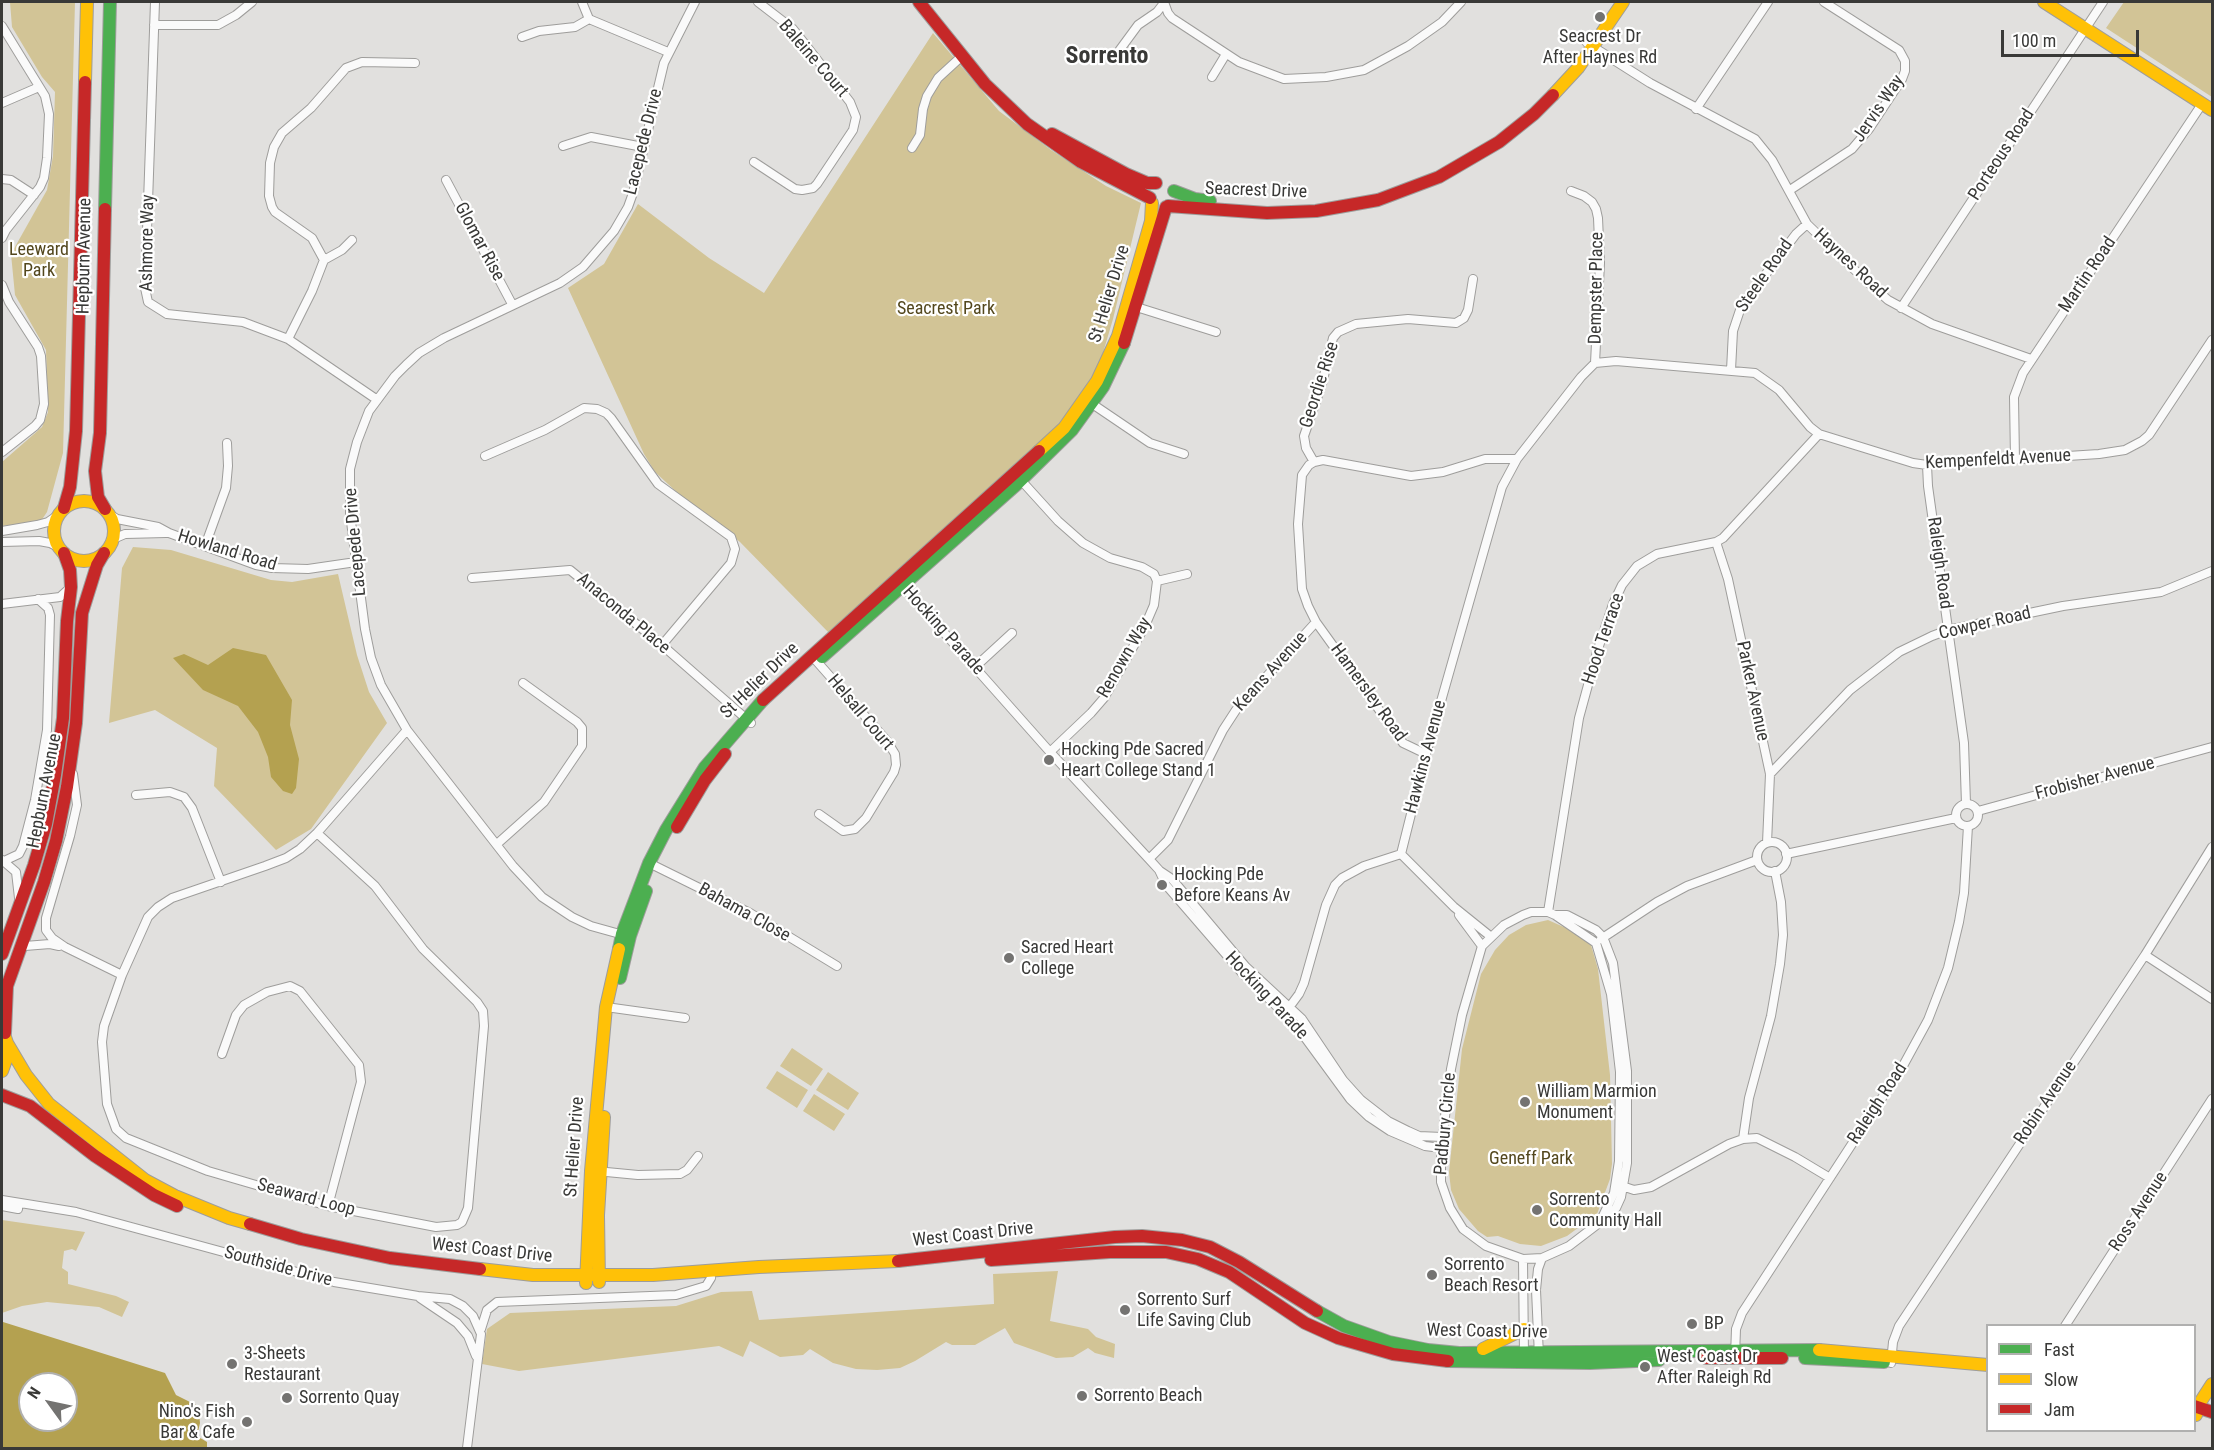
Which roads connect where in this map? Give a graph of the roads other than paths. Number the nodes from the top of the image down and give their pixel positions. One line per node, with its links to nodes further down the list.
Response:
1 (87, 2): 75 (main road, Hepburn Avenue)
2 (110, 2): 76 (main road, Hepburn Avenue)
3 (155, 2): 19 (street, Ashmore Way)
4 (252, 2): 19 (street)
5 (582, 2): 18 (street)
6 (695, 2): 24 (street, Lacepede Drive)
7 (758, 2): 37 (street, Baleine Court)
8 (919, 2): 26 (main road)
9 (929, 2): 40 (main road)
10 (1164, 2): 25 (street); 27 (street)
11 (1461, 2): 25 (street)
12 (1614, 2): 23 (main road, Seacrest Drive)
13 (1623, 2): 23 (main road, Seacrest Drive)
14 (1768, 2): 33 (street)
15 (1824, 2): 41 (street, Jervis Way)
16 (2044, 2): 20 (main road)
17 (2103, 2): 20 (street, Porteous Road)
18 (589, 19): 22 (street); 24 (street)
19 (154, 25): 58 (street, Ashmore Way)
20 (2086, 28): 32 (main road); 56 (street, Porteous Road)
21 (3, 32): 30 (street)
22 (522, 37)
23 (1590, 45): 33 (street, Haynes Road); 42 (main road, Seacrest Drive); 46 (main road, Seacrest Drive)
24 (669, 52): 35 (street, Lacepede Drive)
25 (1226, 54): 29 (street)
26 (962, 56): 36 (street); 45 (main road)
27 (1113, 59)
28 (416, 63): 50 (street)
29 (1212, 77)
30 (39, 87): 31 (street); 44 (street)
31 (2, 103)
32 (2207, 107): 60 (street, Martin Road)
33 (1696, 109): 41 (street, Haynes Road)
34 (563, 147): 35 (street)
35 (643, 147): 54 (street, Lacepede Drive)
36 (912, 148)
37 (754, 162)
38 (2, 179): 44 (street)
39 (446, 180): 54 (street, Glomar Rise)
40 (1156, 183): 42 (main road); 45 (main road)
41 (1790, 190): 47 (street, Haynes Road)
42 (1174, 191): 46 (main road)
43 (1571, 191): 61 (street, Dempster Place)
44 (34, 195): 48 (street)
45 (1151, 201): 46 (main road); 55 (main road, St Helier Drive)
46 (1167, 206): 55 (main road, St Helier Drive)
47 (1808, 224): 56 (street, Haynes Road); 62 (street, Steele Road)
48 (2, 238)
49 (352, 240): 50 (street)
50 (324, 260): 58 (street)
51 (1473, 279): 72 (street, Geordie Rise)
52 (2, 285): 53 (street)
53 (5, 303): 67 (street)
54 (512, 304): 63 (street, Lacepede Drive)
55 (1132, 306): 57 (street); 64 (main road, St Helier Drive)
56 (1901, 308): 60 (street, Haynes Road)
57 (1216, 332)
58 (288, 339): 63 (street, Ashmore Way)
59 (2212, 340): 71 (street, Kempenfeldt Avenue)
60 (2031, 359): 71 (street, Martin Road)
61 (1595, 363): 62 (street, Kempenfeldt Avenue); 70 (street)
62 (1731, 370): 65 (street, Kempenfeldt Avenue)
63 (376, 399): 85 (street, Lacepede Drive)
64 (1089, 402): 68 (street); 74 (main road, St Helier Drive)
65 (1819, 434): 73 (street, Kempenfeldt Avenue); 81 (street)
66 (227, 443): 82 (street)
67 (2, 452)
68 (1184, 454)
69 (485, 456): 97 (street)
70 (1517, 459): 72 (street); 105 (street, Hawkins Avenue)
71 (2015, 460): 73 (street, Kempenfeldt Avenue)
72 (1314, 462): 94 (street, Keans Avenue)
73 (1927, 465): 95 (street, Raleigh Road)
74 (1018, 476): 89 (street); 90 (main road, St Helier Drive)
75 (61, 512): 76 (main road); 77 (street); 83 (main road)
76 (107, 512): 78 (street, Howland Road); 79 (main road)
77 (2, 531)
78 (169, 533): 79 (street, Howland Road); 82 (street, Howland Road)
79 (111, 540): 84 (main road)
80 (2, 542): 83 (street)
81 (1716, 542): 107 (street, Parker Avenue); 128 (street, Hood Terrace)
82 (206, 546): 85 (street, Howland Road)
83 (62, 550): 84 (main road); 91 (main road, Hepburn Avenue)
84 (104, 553): 106 (main road, Hepburn Avenue)
85 (356, 562): 102 (street, Lacepede Drive)
86 (2212, 571): 95 (street, Cowper Road)
87 (1187, 574): 89 (street)
88 (472, 578): 97 (street, Anaconda Place)
89 (1157, 581): 104 (street, Renown Way)
90 (900, 582): 98 (main road, St Helier Drive); 99 (street, Hocking Parade)
91 (71, 587): 92 (street); 126 (main road, Hepburn Avenue)
92 (38, 599): 93 (street); 121 (street)
93 (2, 603)
94 (1316, 622): 105 (street, Hamersley Road); 120 (street, Keans Avenue)
95 (1948, 630): 107 (street, Cowper Road); 109 (street, Raleigh Road)
96 (1012, 633): 99 (street)
97 (662, 645): 101 (street, Anaconda Place)
98 (814, 659): 101 (main road, St Helier Drive); 111 (street, Helsall Court)
99 (975, 667): 104 (street, Hocking Parade)
100 (522, 683): 116 (street)
101 (748, 720): 123 (main road, St Helier Drive)
102 (407, 730): 114 (street, Seaward Loop); 116 (street, Lacepede Drive)
103 (2212, 747): 110 (street, Frobisher Avenue)
104 (1050, 752): 120 (street, Hocking Parade)
105 (1426, 754): 118 (street, Hawkins Avenue)
106 (71, 758): 133 (street); 134 (main road, Hepburn Avenue)
107 (1770, 774): 115 (street, Parker Avenue)
108 (136, 795): 125 (street)
109 (1966, 804): 110 (street); 112 (street)
110 (1978, 811): 113 (street)
111 (819, 814)
112 (1956, 818): 113 (street); 119 (street)
113 (1968, 826): 153 (street, Raleigh Road)
114 (317, 833): 125 (street, Seaward Loop); 157 (street, Seaward Loop)
115 (1767, 843): 119 (street); 122 (street)
116 (497, 844): 129 (street, Lacepede Drive)
117 (2212, 847): 136 (street, Robin Avenue)
118 (1401, 854): 127 (street); 141 (street)
119 (1786, 854): 124 (street)
120 (1149, 859): 141 (street, Hocking Parade)
121 (3, 860): 126 (street)
122 (1757, 860): 124 (street); 131 (street)
123 (653, 865): 129 (main road, St Helier Drive); 137 (street, Bahama Close)
124 (1775, 872): 149 (street)
125 (221, 882): 138 (street, Seaward Loop)
126 (20, 908): 135 (main road, Hepburn Avenue)
127 (1454, 908): 130 (street); 132 (street)
128 (1552, 913): 130 (street, Padbury Circle); 131 (street)
129 (626, 935): 140 (main road, St Helier Drive)
130 (1490, 936): 132 (street, Padbury Circle)
131 (1600, 940): 154 (street, Padbury Circle)
132 (1482, 946): 148 (street, Padbury Circle)
133 (65, 947): 134 (street); 138 (street)
134 (18, 952): 143 (main road, Hepburn Avenue)
135 (2, 954)
136 (2145, 955): 139 (street); 174 (street, Robin Avenue)
137 (837, 966)
138 (122, 975): 157 (street, Seaward Loop)
139 (2212, 999)
140 (610, 1007): 142 (street); 152 (main road, St Helier Drive)
141 (1288, 1010): 148 (street, Hocking Parade); 150 (street, Hocking Parade)
142 (685, 1018)
143 (5, 1035): 145 (main road, Hepburn Avenue); 162 (main road, West Coast Drive)
144 (222, 1054): 157 (street)
145 (2, 1071)
146 (2, 1095): 162 (main road, West Coast Drive)
147 (2212, 1100): 167 (street, Ross Avenue)
148 (1442, 1137): 150 (street, Padbury Circle)
149 (1743, 1139): 153 (street); 154 (street)
150 (1441, 1148): 160 (street, Padbury Circle)
151 (698, 1156): 152 (street)
152 (596, 1171): 162 (main road, St Helier Drive); 163 (main road, St Helier Drive)
153 (1830, 1178): 171 (street, Raleigh Road)
154 (1620, 1185): 159 (street, Padbury Circle)
155 (2, 1200): 158 (street, Southside Drive)
156 (2, 1206): 158 (street, Southside Drive)
157 (327, 1206)
158 (140, 1231): 166 (street, Southside Drive)
159 (1542, 1258): 160 (street, Padbury Circle); 164 (street)
160 (1523, 1259): 165 (street)
161 (711, 1278): 163 (main road, West Coast Drive); 168 (street); 172 (main road, West Coast Drive)
162 (586, 1280): 163 (main road, West Coast Drive)
163 (599, 1280): 170 (main road, West Coast Drive)
164 (1536, 1290): 165 (street); 173 (street)
165 (1523, 1291): 169 (street)
166 (418, 1296): 168 (street, Southside Drive); 175 (street, Southside Drive)
167 (2067, 1324)
168 (481, 1329): 175 (street, Southside Drive)
169 (1524, 1329): 170 (main road); 172 (street)
170 (1480, 1352): 172 (main road, West Coast Drive)
171 (1734, 1354): 173 (main road, West Coast Drive); 174 (main road, West Coast Drive)
172 (1524, 1357): 173 (main road, West Coast Drive)
173 (1539, 1357)
174 (1891, 1359): 176 (main road, West Coast Drive); 177 (main road, West Coast Drive)
175 (477, 1360): 182 (street, Southside Drive)
176 (1986, 1365)
177 (1986, 1372)
178 (2212, 1384): 179 (main road)
179 (2196, 1411): 180 (main road); 181 (main road)
180 (2212, 1412)
181 (2212, 1420)
182 (467, 1449)

